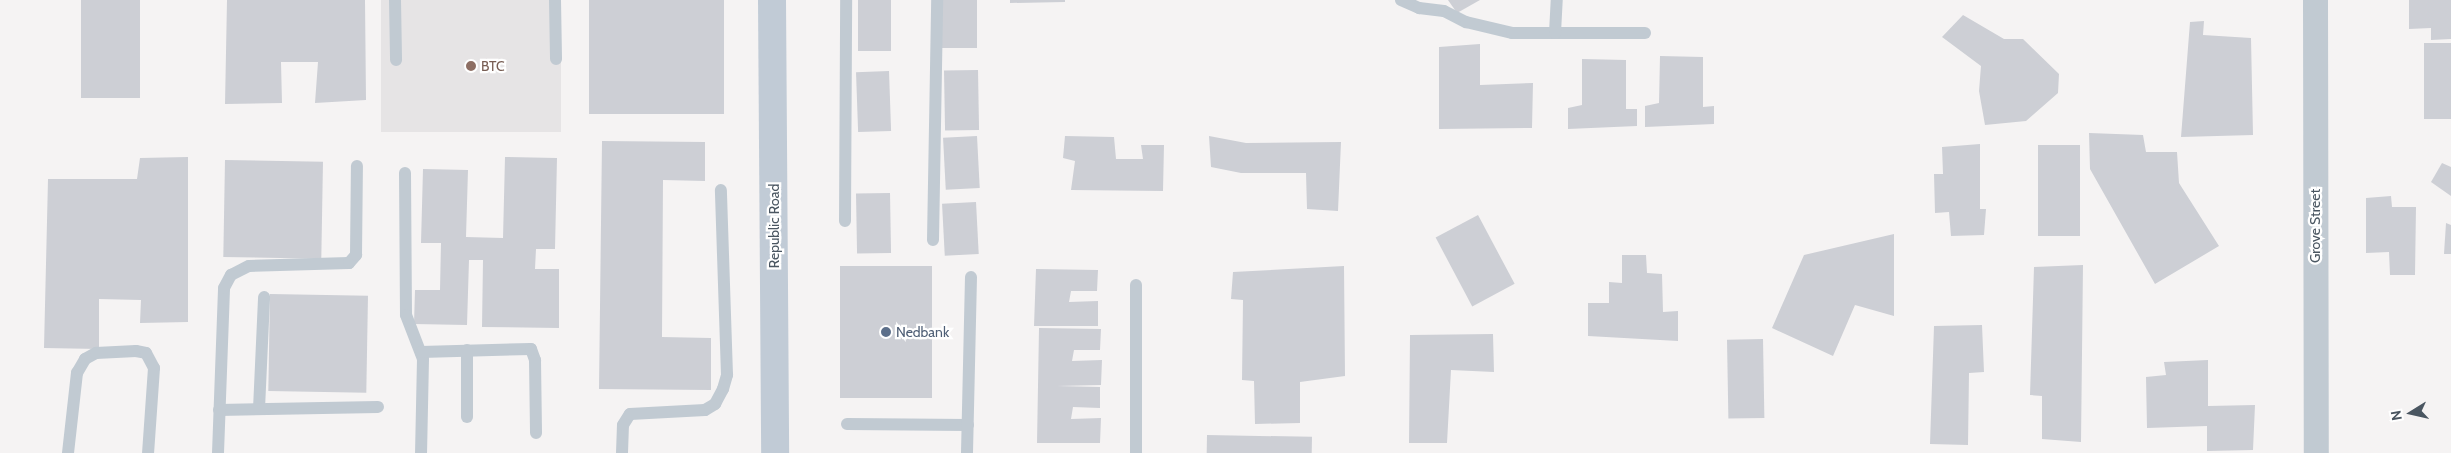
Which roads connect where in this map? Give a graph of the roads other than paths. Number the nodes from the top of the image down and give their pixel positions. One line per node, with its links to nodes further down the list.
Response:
1 (395, 0): 12 (lane)
2 (555, 0): 11 (lane)
3 (772, 0): 35 (main road, Republic Road)
4 (846, 0): 16 (lane)
5 (937, 0): 17 (lane)
6 (1402, 0): 9 (lane)
7 (1557, 0): 9 (lane)
8 (2315, 0): 38 (street, Grove Street)
9 (1555, 33): 10 (lane)
10 (1645, 33)
11 (556, 59)
12 (396, 60)
13 (357, 166): 25 (lane)
14 (405, 173): 22 (lane)
15 (720, 190): 34 (lane)
16 (845, 221)
17 (933, 240)
18 (971, 277): 28 (lane)
19 (1136, 285): 37 (lane)
20 (264, 297): 24 (lane)
21 (467, 350): 22 (lane); 26 (lane); 29 (lane)
22 (422, 352): 33 (lane)
23 (378, 407): 24 (lane)
24 (259, 409): 25 (lane)
25 (219, 410): 32 (lane)
26 (466, 417)
27 (847, 424): 28 (lane)
28 (968, 425): 36 (lane)
29 (536, 434)
30 (68, 453): 31 (lane)
31 (148, 453)
32 (218, 453)
33 (421, 453)
34 (622, 453)
35 (775, 453)
36 (968, 453)
37 (1136, 453)
38 (2316, 453)

